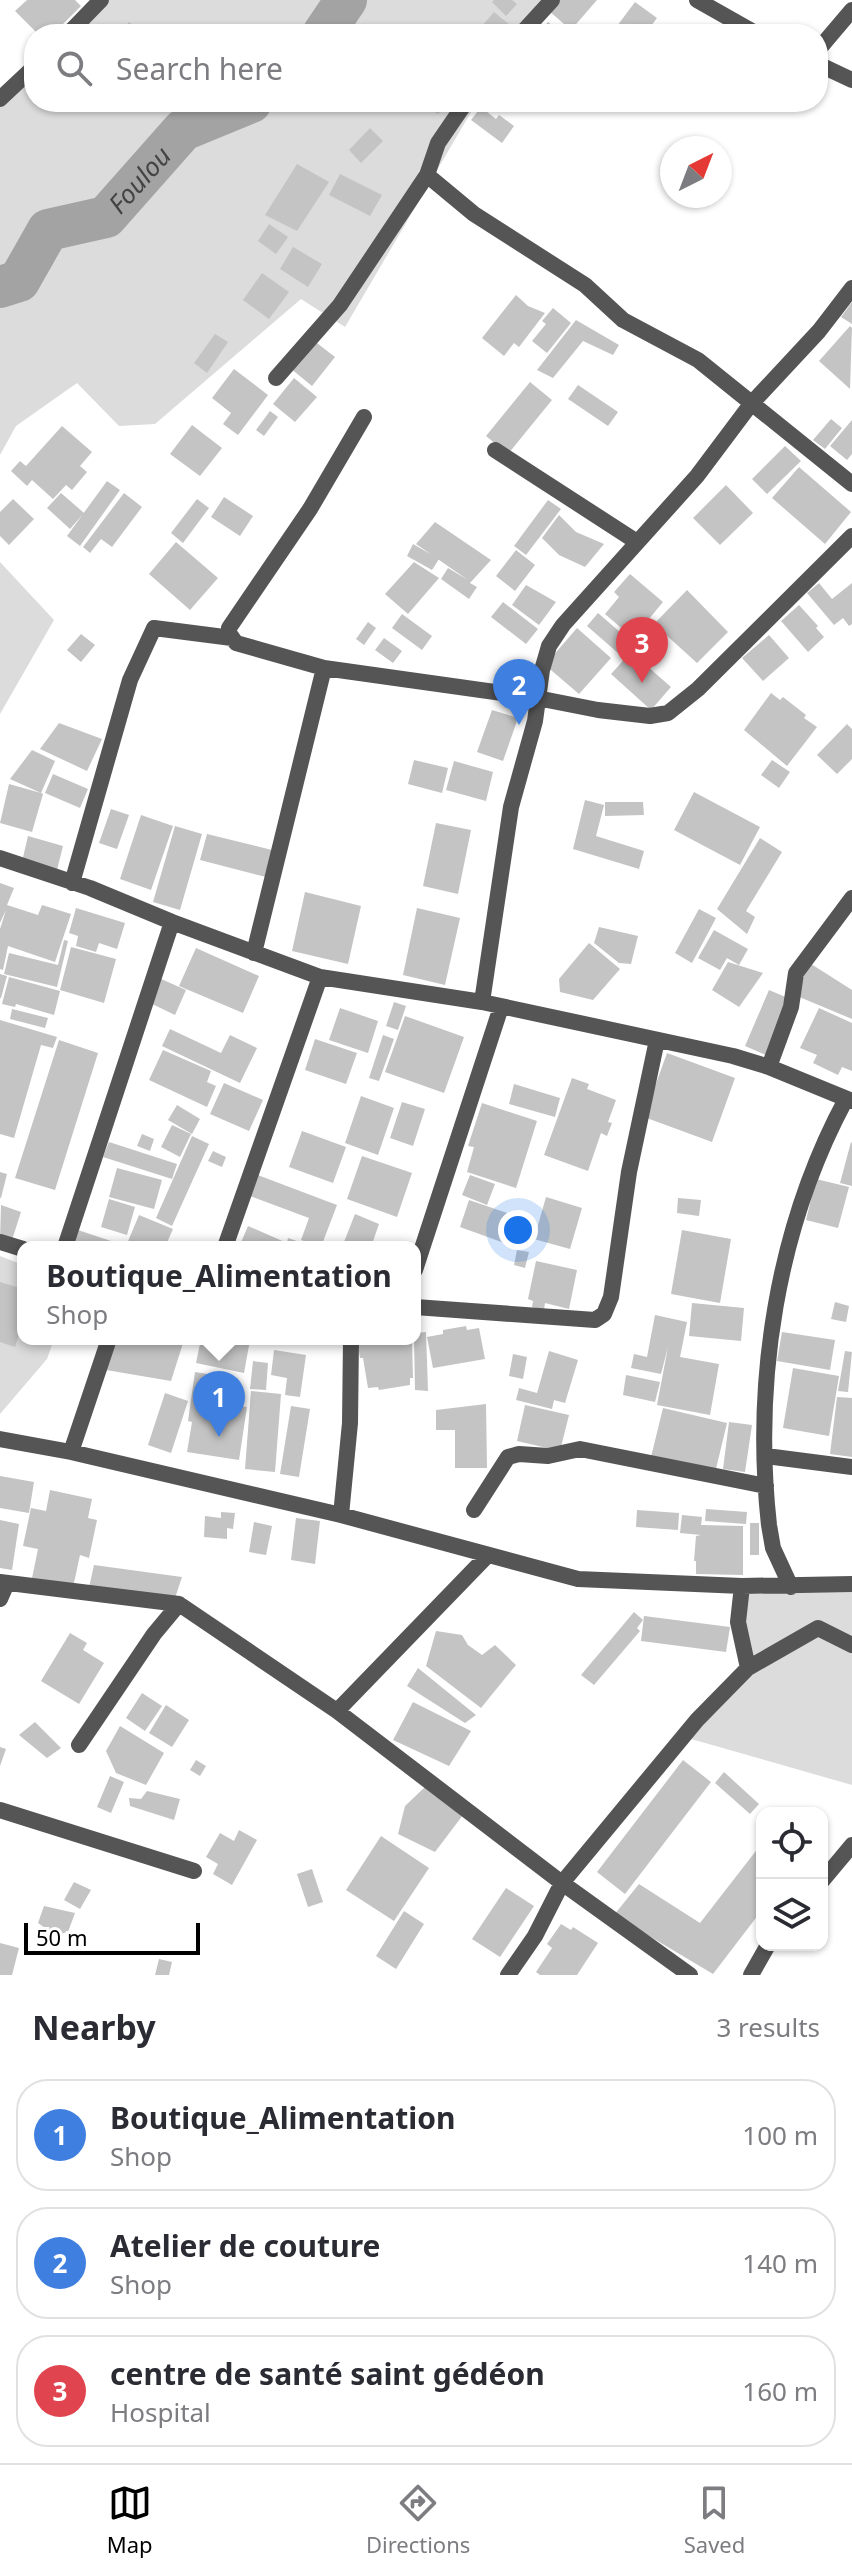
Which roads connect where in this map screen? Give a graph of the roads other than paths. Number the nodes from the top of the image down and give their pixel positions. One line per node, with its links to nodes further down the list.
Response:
1 (101, 0): 5 (street)
2 (552, 0): 6 (street)
3 (697, 0): 7 (street)
4 (852, 10): 8 (street)
5 (78, 24)
6 (530, 24)
7 (739, 24)
8 (828, 38)
9 (828, 69): 11 (street)
10 (24, 76): 12 (street)
11 (852, 80)
12 (0, 99)
13 (459, 112): 14 (street)
14 (427, 175): 16 (street); 17 (street)
15 (852, 288): 17 (street)
16 (276, 378)
17 (751, 404): 20 (street); 22 (street)
18 (364, 417): 23 (street)
19 (495, 450): 22 (street)
20 (852, 484)
21 (852, 536): 25 (street)
22 (637, 542): 25 (street)
23 (232, 638): 24 (street); 27 (street)
24 (324, 668): 25 (street); 30 (street)
25 (537, 698): 32 (street)
26 (0, 858): 27 (street)
27 (72, 883): 29 (street)
28 (852, 898): 35 (street)
29 (172, 922): 30 (street); 37 (street)
30 (254, 953): 31 (street)
31 (320, 977): 32 (street); 38 (street)
32 (482, 1002): 33 (street)
33 (501, 1007): 34 (street); 39 (street)
34 (657, 1040): 35 (street); 40 (street)
35 (769, 1067): 36 (street)
36 (849, 1100): 45 (street)
37 (67, 1241)
38 (227, 1241)
39 (421, 1252)
40 (421, 1307)
41 (107, 1345): 44 (street)
42 (351, 1345): 49 (street)
43 (0, 1439): 44 (street)
44 (71, 1452): 49 (street)
45 (766, 1456): 46 (street); 47 (street)
46 (852, 1467)
47 (766, 1486): 48 (street); 53 (street)
48 (474, 1510)
49 (341, 1515): 50 (street)
50 (488, 1555): 52 (street); 58 (street)
51 (852, 1584): 53 (street)
52 (742, 1586): 53 (street); 57 (street)
53 (791, 1587)
54 (2, 1588): 55 (street)
55 (179, 1604): 58 (street); 59 (street)
56 (852, 1645): 57 (street)
57 (748, 1668): 64 (street)
58 (337, 1711): 64 (street)
59 (79, 1745)
60 (0, 1810): 62 (street)
61 (852, 1845): 63 (street)
62 (194, 1871)
63 (824, 1879)
64 (562, 1883): 66 (street); 67 (street)
65 (765, 1951): 68 (street)
66 (508, 1975)
67 (690, 1975)
68 (751, 1975)

